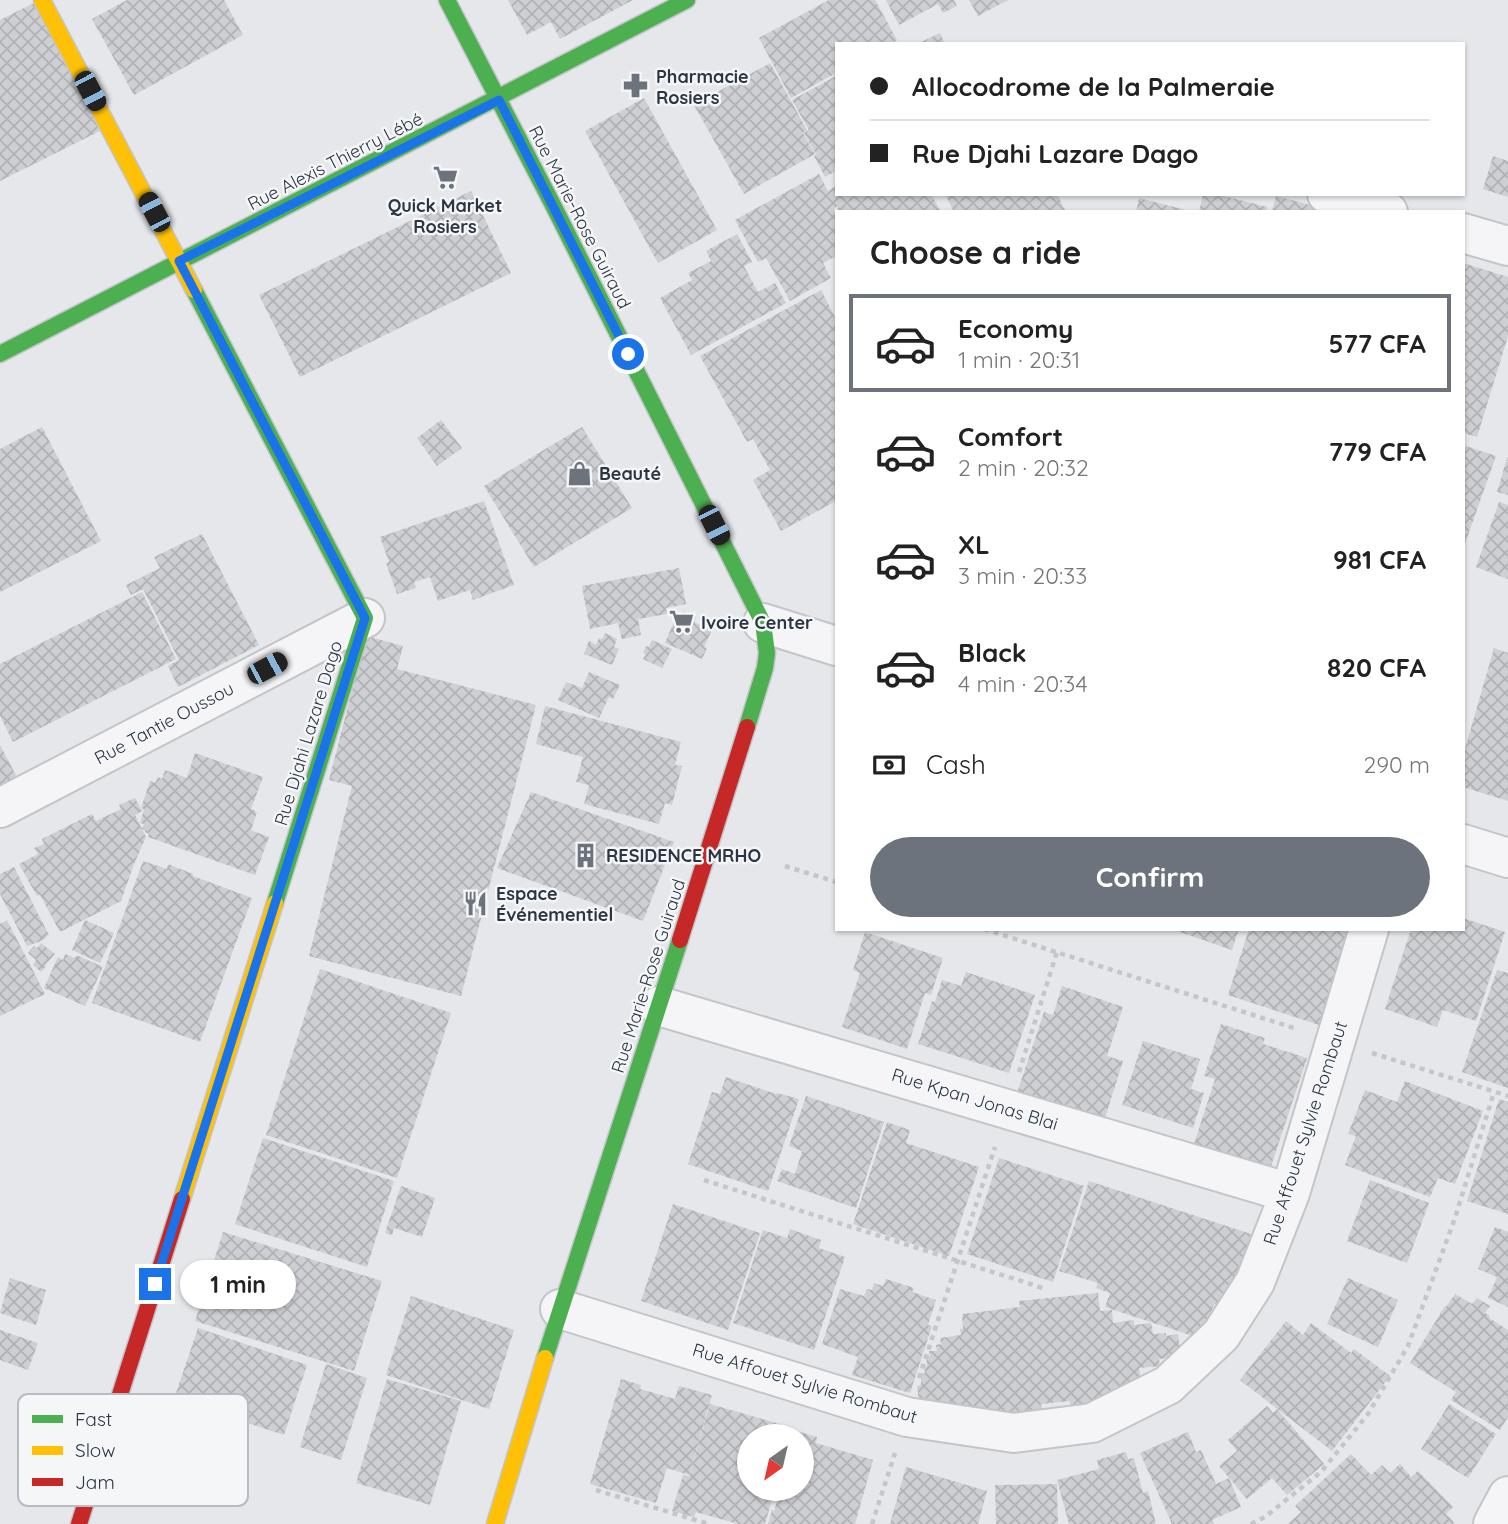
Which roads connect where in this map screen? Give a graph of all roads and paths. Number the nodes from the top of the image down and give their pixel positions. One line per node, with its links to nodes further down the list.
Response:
1 (42, 0): 9 (street)
2 (447, 0): 4 (street, Rue Marie-Rose Guiraud)
3 (687, 0): 4 (street, Rue Alexis Thierry Lébé)
4 (499, 100): 9 (street, Rue Alexis Thierry Lébé); 12 (street, Rue Marie-Rose Guiraud)
5 (1334, 196): 6 (street)
6 (1381, 210)
7 (1465, 234): 8 (street)
8 (1508, 246)
9 (179, 261): 10 (street, Rue Alexis Thierry Lébé); 11 (street)
10 (0, 354)
11 (365, 618): 14 (street, Rue Tantie Oussou); 32 (street, Rue Djahi Lazare Dago)
12 (763, 623): 13 (street); 22 (street, Rue Marie-Rose Guiraud)
13 (835, 646)
14 (0, 808)
15 (1465, 845): 16 (street)
16 (1508, 858)
17 (785, 866): 18 (path)
18 (835, 882)
19 (990, 931): 21 (path)
20 (1368, 931): 23 (street, Rue Affouet Sylvie Rombaut)
21 (1057, 953): 23 (path); 26 (path)
22 (659, 1006): 26 (street, Rue Kpan Jonas Blai); 31 (street, Rue Marie-Rose Guiraud)
23 (1335, 1042): 24 (path); 28 (street, Rue Affouet Sylvie Rombaut)
24 (1494, 1092): 25 (path); 41 (path)
25 (1508, 1096)
26 (1007, 1109): 28 (street, Rue Kpan Jonas Blai); 29 (path)
27 (704, 1180): 29 (path)
28 (1290, 1193): 33 (street, Rue Affouet Sylvie Rombaut)
29 (958, 1261): 30 (path); 33 (path)
30 (1046, 1289)
31 (561, 1309): 33 (street, Rue Affouet Sylvie Rombaut); 38 (street, Rue Marie-Rose Guiraud)
32 (120, 1394)
33 (906, 1417): 40 (path)
34 (596, 1490): 39 (path)
35 (1508, 1496): 42 (street)
36 (85, 1506): 37 (street, Rue Djahi Lazare Dago)
37 (79, 1524)
38 (495, 1524)
39 (709, 1524)
40 (872, 1524)
41 (1251, 1524)
42 (1493, 1524)

